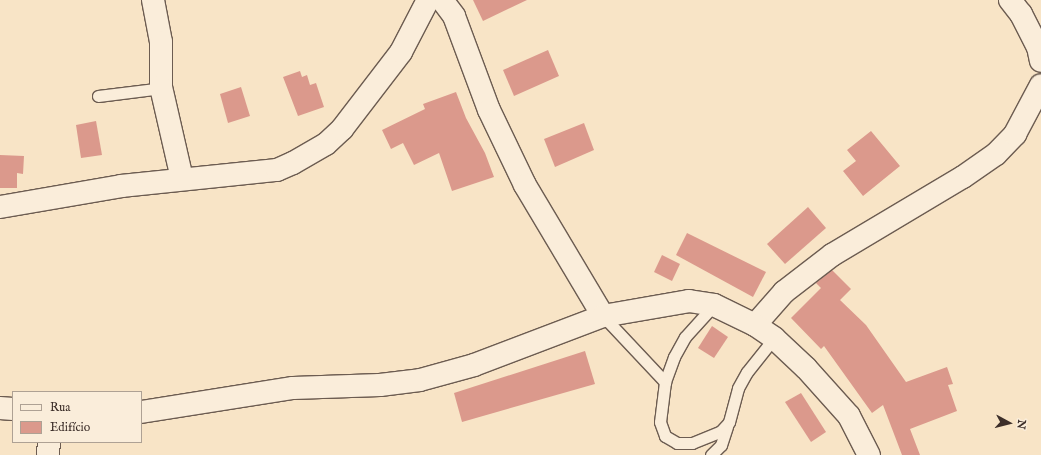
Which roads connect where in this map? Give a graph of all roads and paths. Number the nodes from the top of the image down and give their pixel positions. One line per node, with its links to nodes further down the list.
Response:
1 (153, 0): 7 (street)
2 (428, 0): 9 (street)
3 (442, 0): 12 (street)
4 (1010, 0): 5 (street)
5 (1041, 61)
6 (1041, 85): 13 (street)
7 (162, 88): 8 (lane); 9 (street)
8 (98, 96)
9 (182, 179): 10 (street)
10 (0, 208)
11 (714, 305): 12 (street); 13 (street); 15 (lane)
12 (604, 316): 15 (lane); 18 (street)
13 (755, 325): 14 (street)
14 (774, 338): 19 (lane); 23 (street)
15 (665, 382): 19 (lane)
16 (0, 408): 17 (street)
17 (12, 409)
18 (142, 412)
19 (729, 422): 22 (lane)
20 (49, 443): 21 (street)
21 (48, 455)
22 (711, 455)
23 (869, 455)

